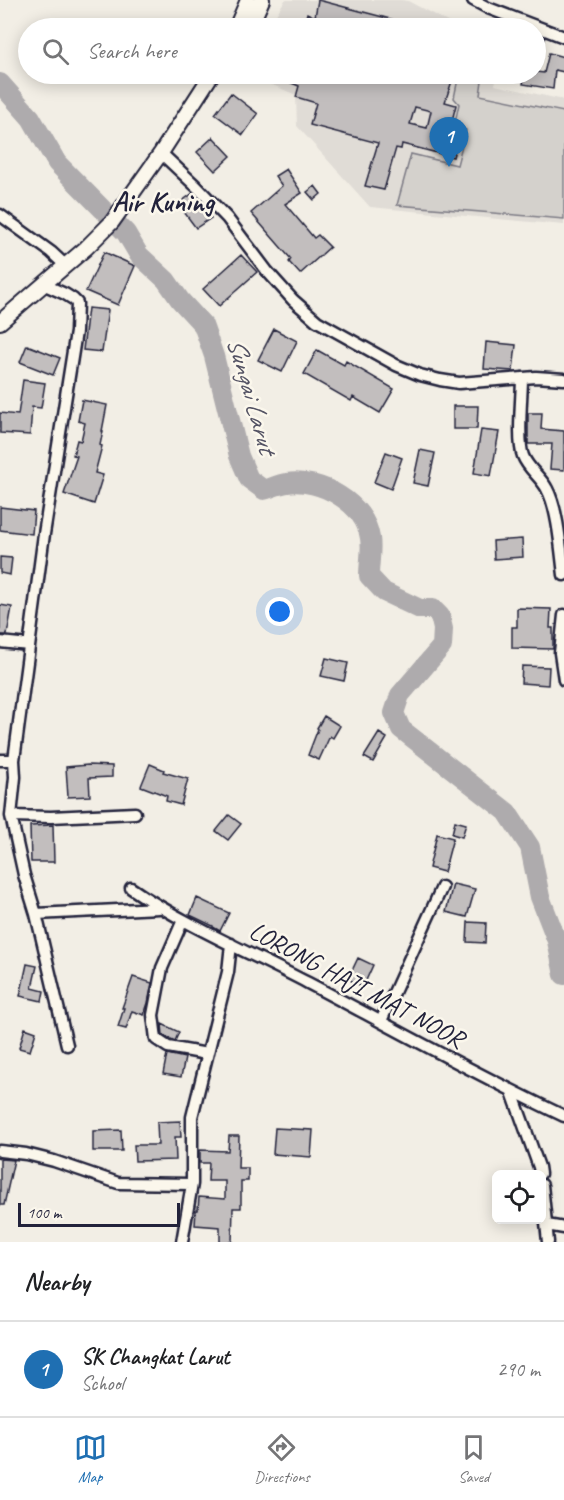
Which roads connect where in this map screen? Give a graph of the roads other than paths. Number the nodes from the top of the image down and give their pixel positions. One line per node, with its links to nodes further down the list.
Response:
1 (248, 0): 5 (main road)
2 (262, 0): 6 (main road)
3 (268, 0): 7 (street)
4 (472, 0): 8 (street)
5 (240, 18)
6 (253, 18)
7 (254, 18)
8 (514, 18)
9 (546, 30): 10 (street)
10 (564, 37)
11 (206, 84): 12 (main road)
12 (161, 153): 14 (main road); 17 (street)
13 (0, 215): 14 (street)
14 (66, 266): 15 (main road)
15 (45, 285): 16 (main road); 22 (street)
16 (0, 322)
17 (522, 378): 18 (street); 19 (street)
18 (564, 379)
19 (564, 574)
20 (564, 615): 23 (street)
21 (0, 642): 22 (street)
22 (29, 645): 25 (street)
23 (564, 681)
24 (0, 760): 25 (street)
25 (14, 760): 27 (street)
26 (135, 813): 27 (street)
27 (11, 816): 31 (street)
28 (442, 887): 34 (street)
29 (131, 888): 30 (street, LORONG HAJI MAT NOOR)
30 (159, 908): 31 (street); 32 (street, LORONG HAJI MAT NOOR)
31 (36, 914): 35 (street)
32 (183, 920): 33 (street, LORONG HAJI MAT NOOR); 36 (street)
33 (231, 944): 34 (street, LORONG HAJI MAT NOOR); 36 (street)
34 (381, 1021): 37 (street, LORONG HAJI MAT NOOR)
35 (68, 1045)
36 (207, 1054): 41 (street)
37 (512, 1092): 38 (street, LORONG HAJI MAT NOOR); 40 (street)
38 (564, 1116)
39 (0, 1151): 41 (street)
40 (539, 1170)
41 (192, 1184): 45 (street)
42 (546, 1217): 43 (street)
43 (547, 1225): 44 (street); 46 (street)
44 (564, 1228)
45 (182, 1242)
46 (548, 1242)

